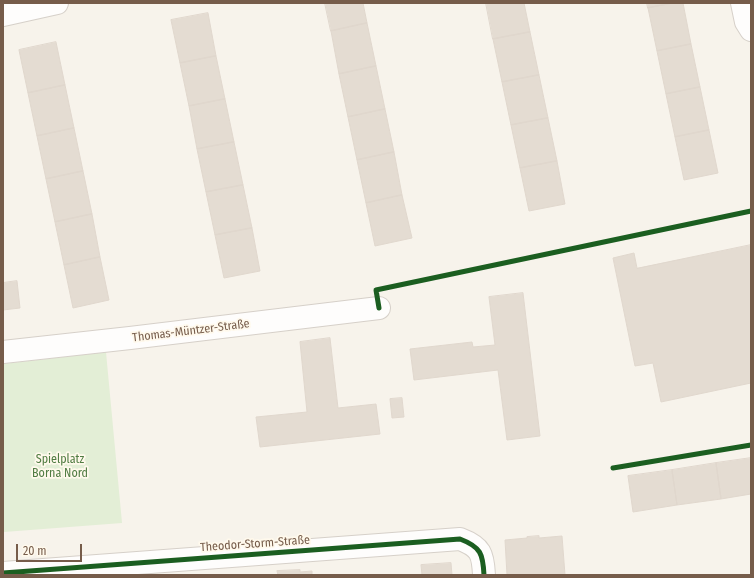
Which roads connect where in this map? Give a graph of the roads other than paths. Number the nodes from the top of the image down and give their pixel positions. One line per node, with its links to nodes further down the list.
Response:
1 (57, 3): 3 (street)
2 (742, 3): 4 (street)
3 (3, 15)
4 (751, 30)
5 (379, 308): 6 (street, Thomas-Müntzer-Straße)
6 (3, 352)
7 (3, 573): 8 (street, Theodor-Storm-Straße)
8 (484, 575)

